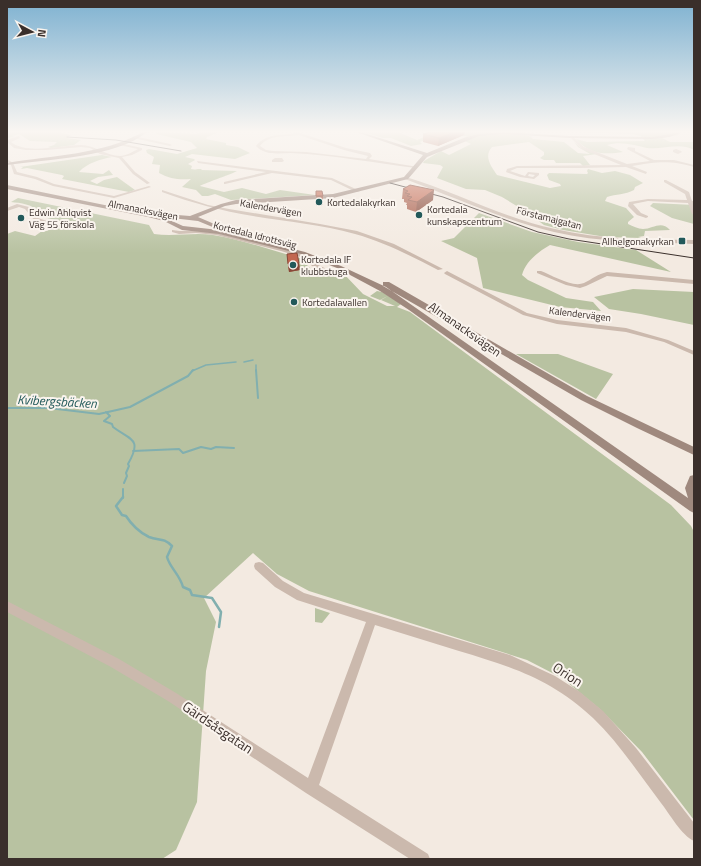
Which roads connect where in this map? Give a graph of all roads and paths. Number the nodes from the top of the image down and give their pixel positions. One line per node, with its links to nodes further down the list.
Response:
1 (15, 172): 2 (street)
2 (133, 172)
3 (269, 172): 10 (street)
4 (282, 172): 12 (street)
5 (411, 172): 8 (main road)
6 (510, 172): 7 (street)
7 (526, 177)
8 (406, 178): 12 (main road); 27 (street, Förstamajgatan)
9 (665, 181): 15 (street)
10 (232, 182)
11 (7, 186): 22 (main road, Almanacksvägen); 25 (main road, Almanacksvägen)
12 (358, 190): 18 (main road)
13 (164, 191): 18 (street, Kalendervägen)
14 (220, 201): 18 (street)
15 (692, 202): 20 (street); 21 (street)
16 (7, 203): 17 (street)
17 (19, 205): 19 (street); 24 (street)
18 (216, 207): 22 (main road); 23 (main road); 28 (street, Kalendervägen)
19 (7, 210)
20 (694, 214)
21 (646, 217)
22 (188, 218): 23 (main road, Almanacksvägen); 25 (main road, Almanacksvägen)
23 (205, 222): 26 (main road); 34 (main road, Almanacksvägen)
24 (54, 224)
25 (178, 226): 26 (main road, Almanacksvägen); 31 (street, Kortedala Idrottsväg)
26 (194, 229): 37 (main road, Almanacksvägen)
27 (694, 242)
28 (440, 269)
29 (539, 272): 32 (street)
30 (447, 273): 33 (street, Kalendervägen)
31 (332, 276)
32 (694, 282)
33 (694, 353)
34 (694, 450)
35 (694, 479): 36 (main road)
36 (694, 500)
37 (694, 508)
38 (259, 566): 40 (street, Orion)
39 (7, 606): 41 (street, Gärdsåsgatan)
40 (372, 619): 41 (street); 42 (street, Orion)
41 (311, 788): 43 (street, Gärdsåsgatan)
42 (694, 834)
43 (423, 859)

